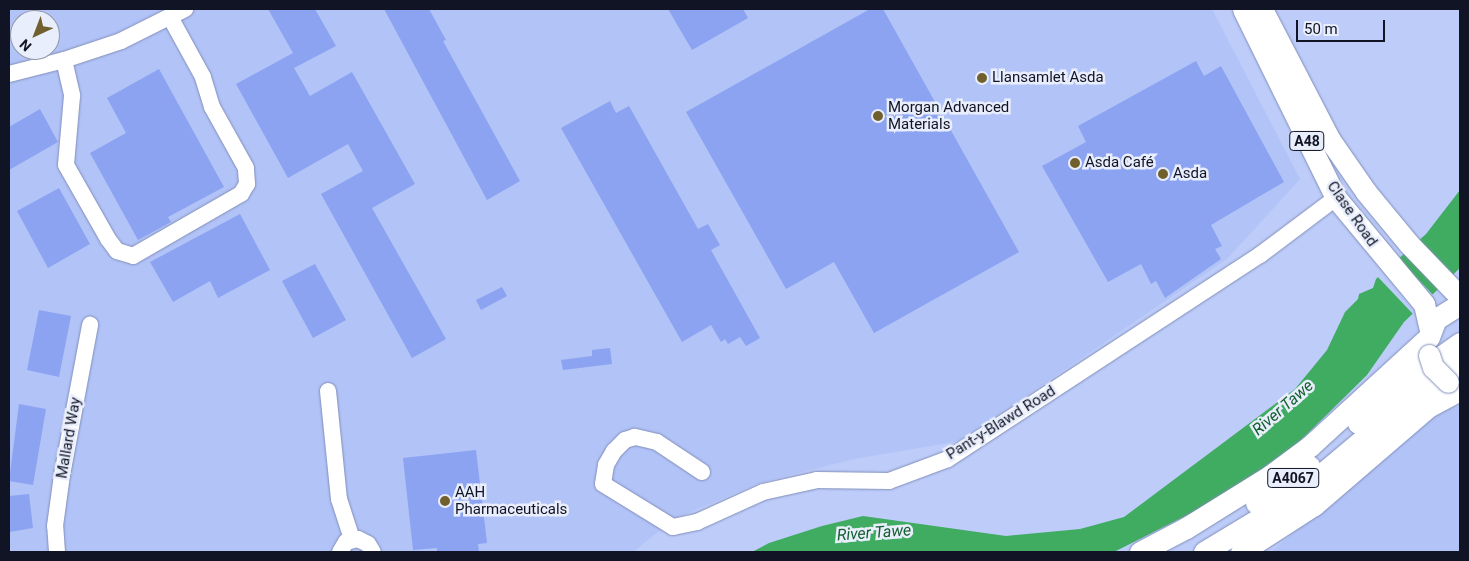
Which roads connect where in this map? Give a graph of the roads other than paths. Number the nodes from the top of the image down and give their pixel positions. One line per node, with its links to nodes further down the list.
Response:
1 (185, 9): 4 (street)
2 (1243, 9): 7 (main road, Clase Road / A48)
3 (1262, 9): 8 (main road, Clase Road / A48)
4 (170, 17): 5 (street); 5 (street)
5 (64, 60): 6 (street)
6 (9, 74)
7 (1336, 198): 11 (main road, Clase Road / A48); 16 (street, Pant-y-Blawd Road)
8 (1452, 290)
9 (1460, 304): 11 (main road)
10 (90, 325): 18 (street, Mallard Way)
11 (1429, 341): 14 (main road, Clase Road, bridge); 21 (main road)
12 (1460, 343): 22 (main road, A4067)
13 (1460, 364): 23 (main road, A4067)
14 (1456, 385): 24 (main road)
15 (328, 391): 17 (street)
16 (702, 472)
17 (352, 539): 19 (street); 20 (street)
18 (57, 552)
19 (340, 552)
20 (372, 552)
21 (1140, 552)
22 (1170, 552)
23 (1204, 552)
24 (1241, 552)

